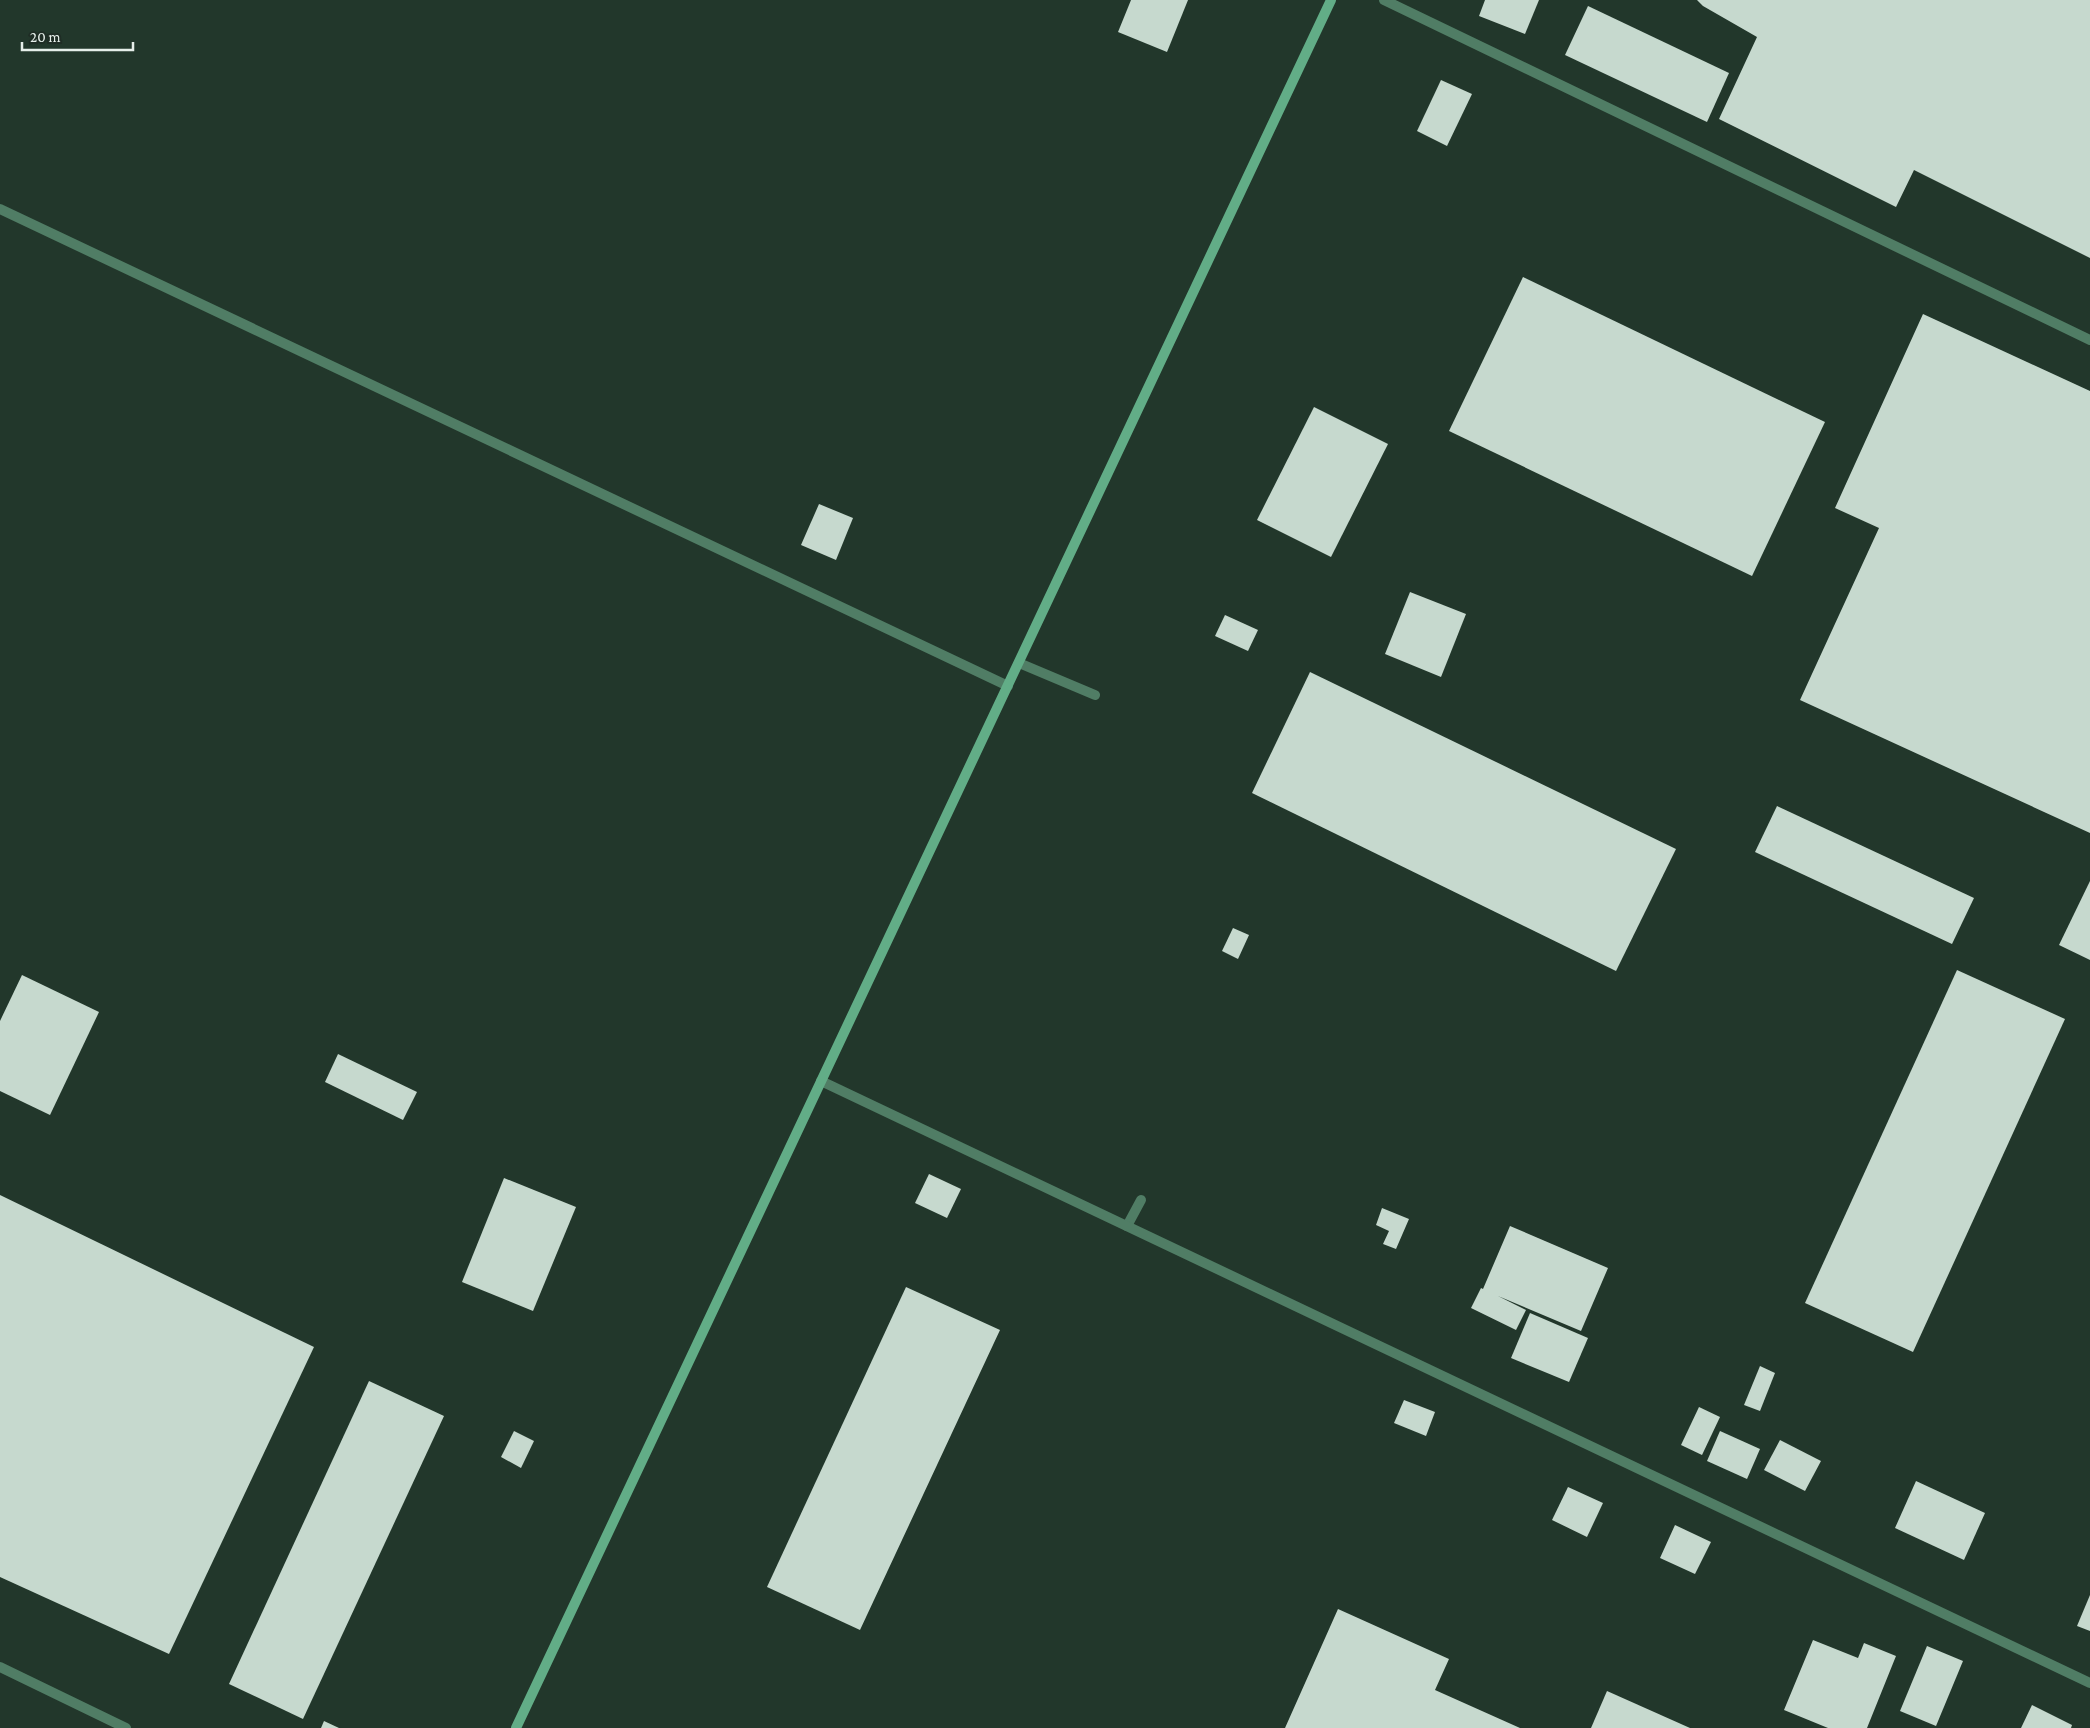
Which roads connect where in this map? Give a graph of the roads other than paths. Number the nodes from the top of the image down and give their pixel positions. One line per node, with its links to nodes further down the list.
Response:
1 (1332, 0): 5 (main road)
2 (1384, 0): 4 (street)
3 (0, 209): 6 (street)
4 (2090, 340)
5 (1019, 663): 6 (main road); 7 (street)
6 (1008, 686): 8 (main road)
7 (1094, 695)
8 (821, 1080): 10 (street); 14 (main road)
9 (1140, 1200): 10 (street)
10 (1127, 1226): 12 (street)
11 (0, 1667): 13 (street)
12 (2090, 1683)
13 (126, 1728)
14 (516, 1728)

